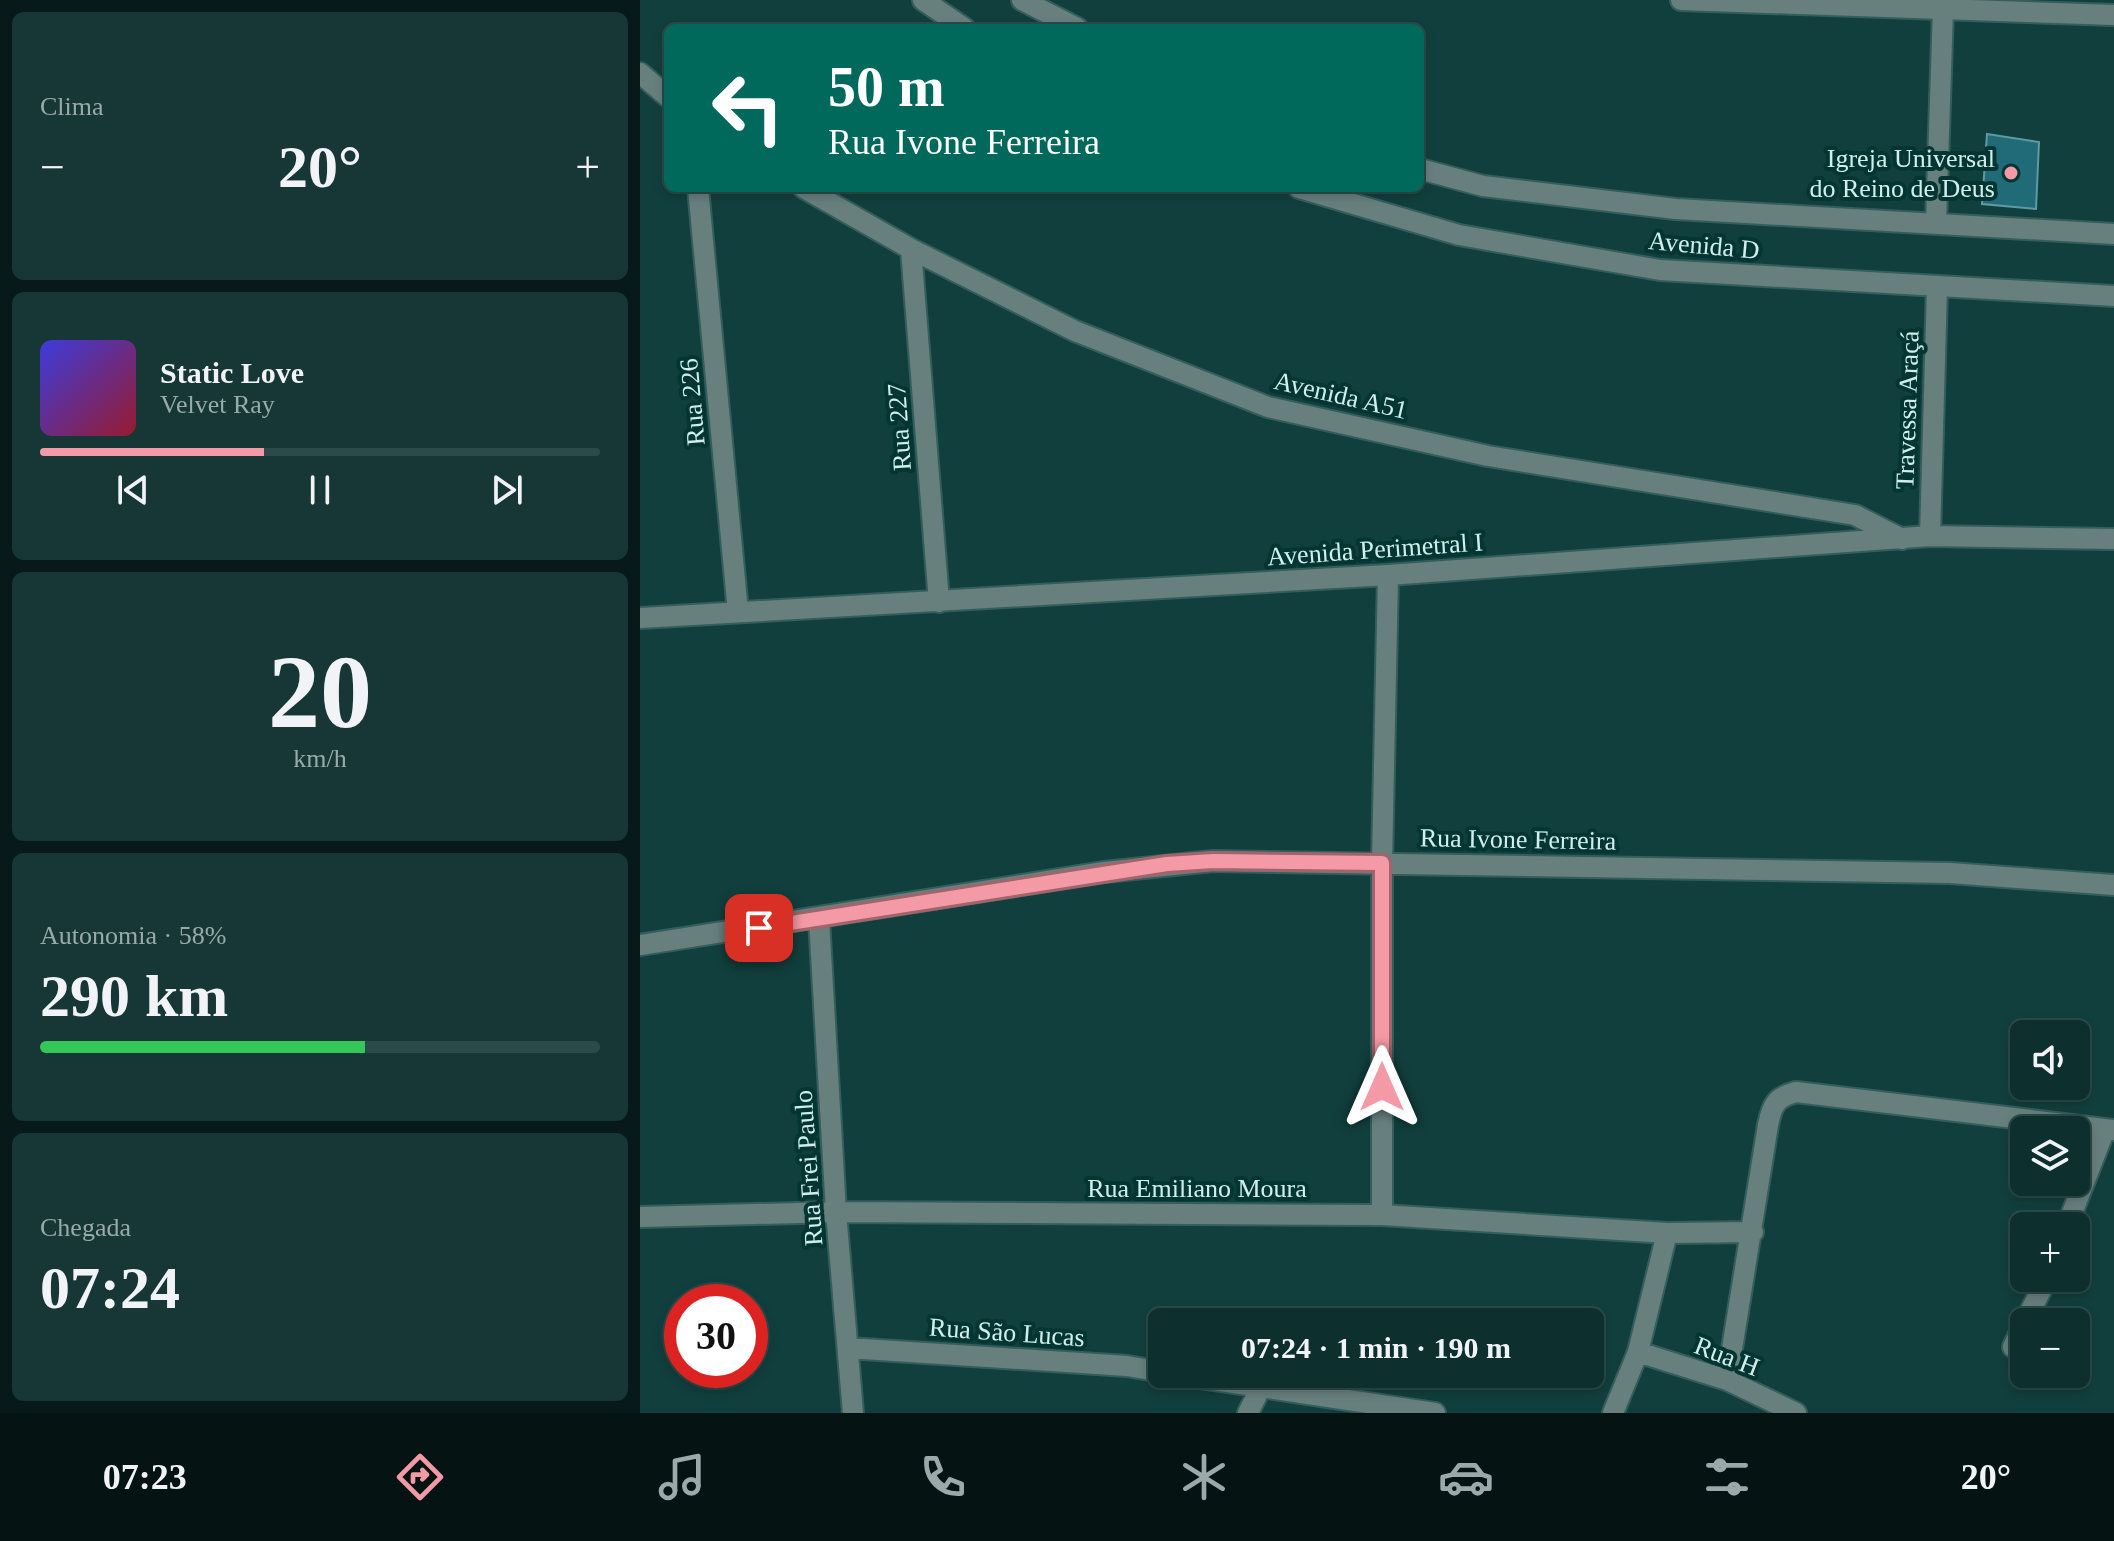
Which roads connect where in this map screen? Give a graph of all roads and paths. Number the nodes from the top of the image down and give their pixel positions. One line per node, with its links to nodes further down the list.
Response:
1 (923, 0): 8 (street)
2 (1022, 0): 9 (street)
3 (1681, 0): 4 (street)
4 (1831, 3): 6 (street)
5 (2033, 5): 6 (street); 7 (street)
6 (1943, 9): 16 (street)
7 (2114, 15)
8 (958, 24)
9 (1069, 24)
10 (640, 73): 11 (street)
11 (664, 94)
12 (1424, 170): 16 (street, Avenida D)
13 (698, 192): 26 (street, Rua 226)
14 (811, 192): 18 (street, Avenida A51)
15 (1313, 192): 19 (street, Avenida D)
16 (1936, 223): 17 (street, Avenida D)
17 (2114, 234)
18 (911, 249): 22 (street, Avenida A51); 25 (street, Rua 227)
19 (1937, 287): 20 (street, Avenida D); 21 (street, Travessa Araçá)
20 (2114, 296)
21 (1930, 536): 22 (street, Avenida Perimetral I); 23 (street, Avenida Perimetral I)
22 (1902, 539): 24 (street, Avenida Perimetral I)
23 (2114, 539)
24 (1388, 575): 25 (street, Avenida Perimetral I); 28 (street)
25 (939, 602): 26 (street, Avenida Perimetral I)
26 (738, 612): 27 (street, Avenida Perimetral I)
27 (640, 618)
28 (1382, 863): 29 (street, Rua Ivone Ferreira); 30 (street, Rua Ivone Ferreira); 35 (street)
29 (2114, 885)
30 (819, 919): 31 (street, Rua Ivone Ferreira); 33 (street, Rua Frei Paulo)
31 (640, 945)
32 (2109, 1129): 34 (street); 37 (street)
33 (836, 1212): 35 (street, Rua Emiliano Moura); 36 (street, Rua Emiliano Moura); 39 (street, Rua Frei Paulo)
34 (2073, 1212)
35 (1382, 1215): 38 (street, Rua Emiliano Moura)
36 (640, 1217)
37 (1753, 1232): 38 (street, Rua Emiliano Moura); 42 (street)
38 (1667, 1233): 40 (street)
39 (848, 1348): 41 (street, Rua São Lucas); 45 (street, Rua Frei Paulo)
40 (1638, 1352): 42 (street, Rua H); 48 (street)
41 (1148, 1370)
42 (1727, 1380): 49 (street, Rua H)
43 (1254, 1388): 44 (street)
44 (1260, 1389): 46 (street); 47 (street)
45 (853, 1413)
46 (1248, 1413)
47 (1435, 1413)
48 (1613, 1413)
49 (1796, 1413)

